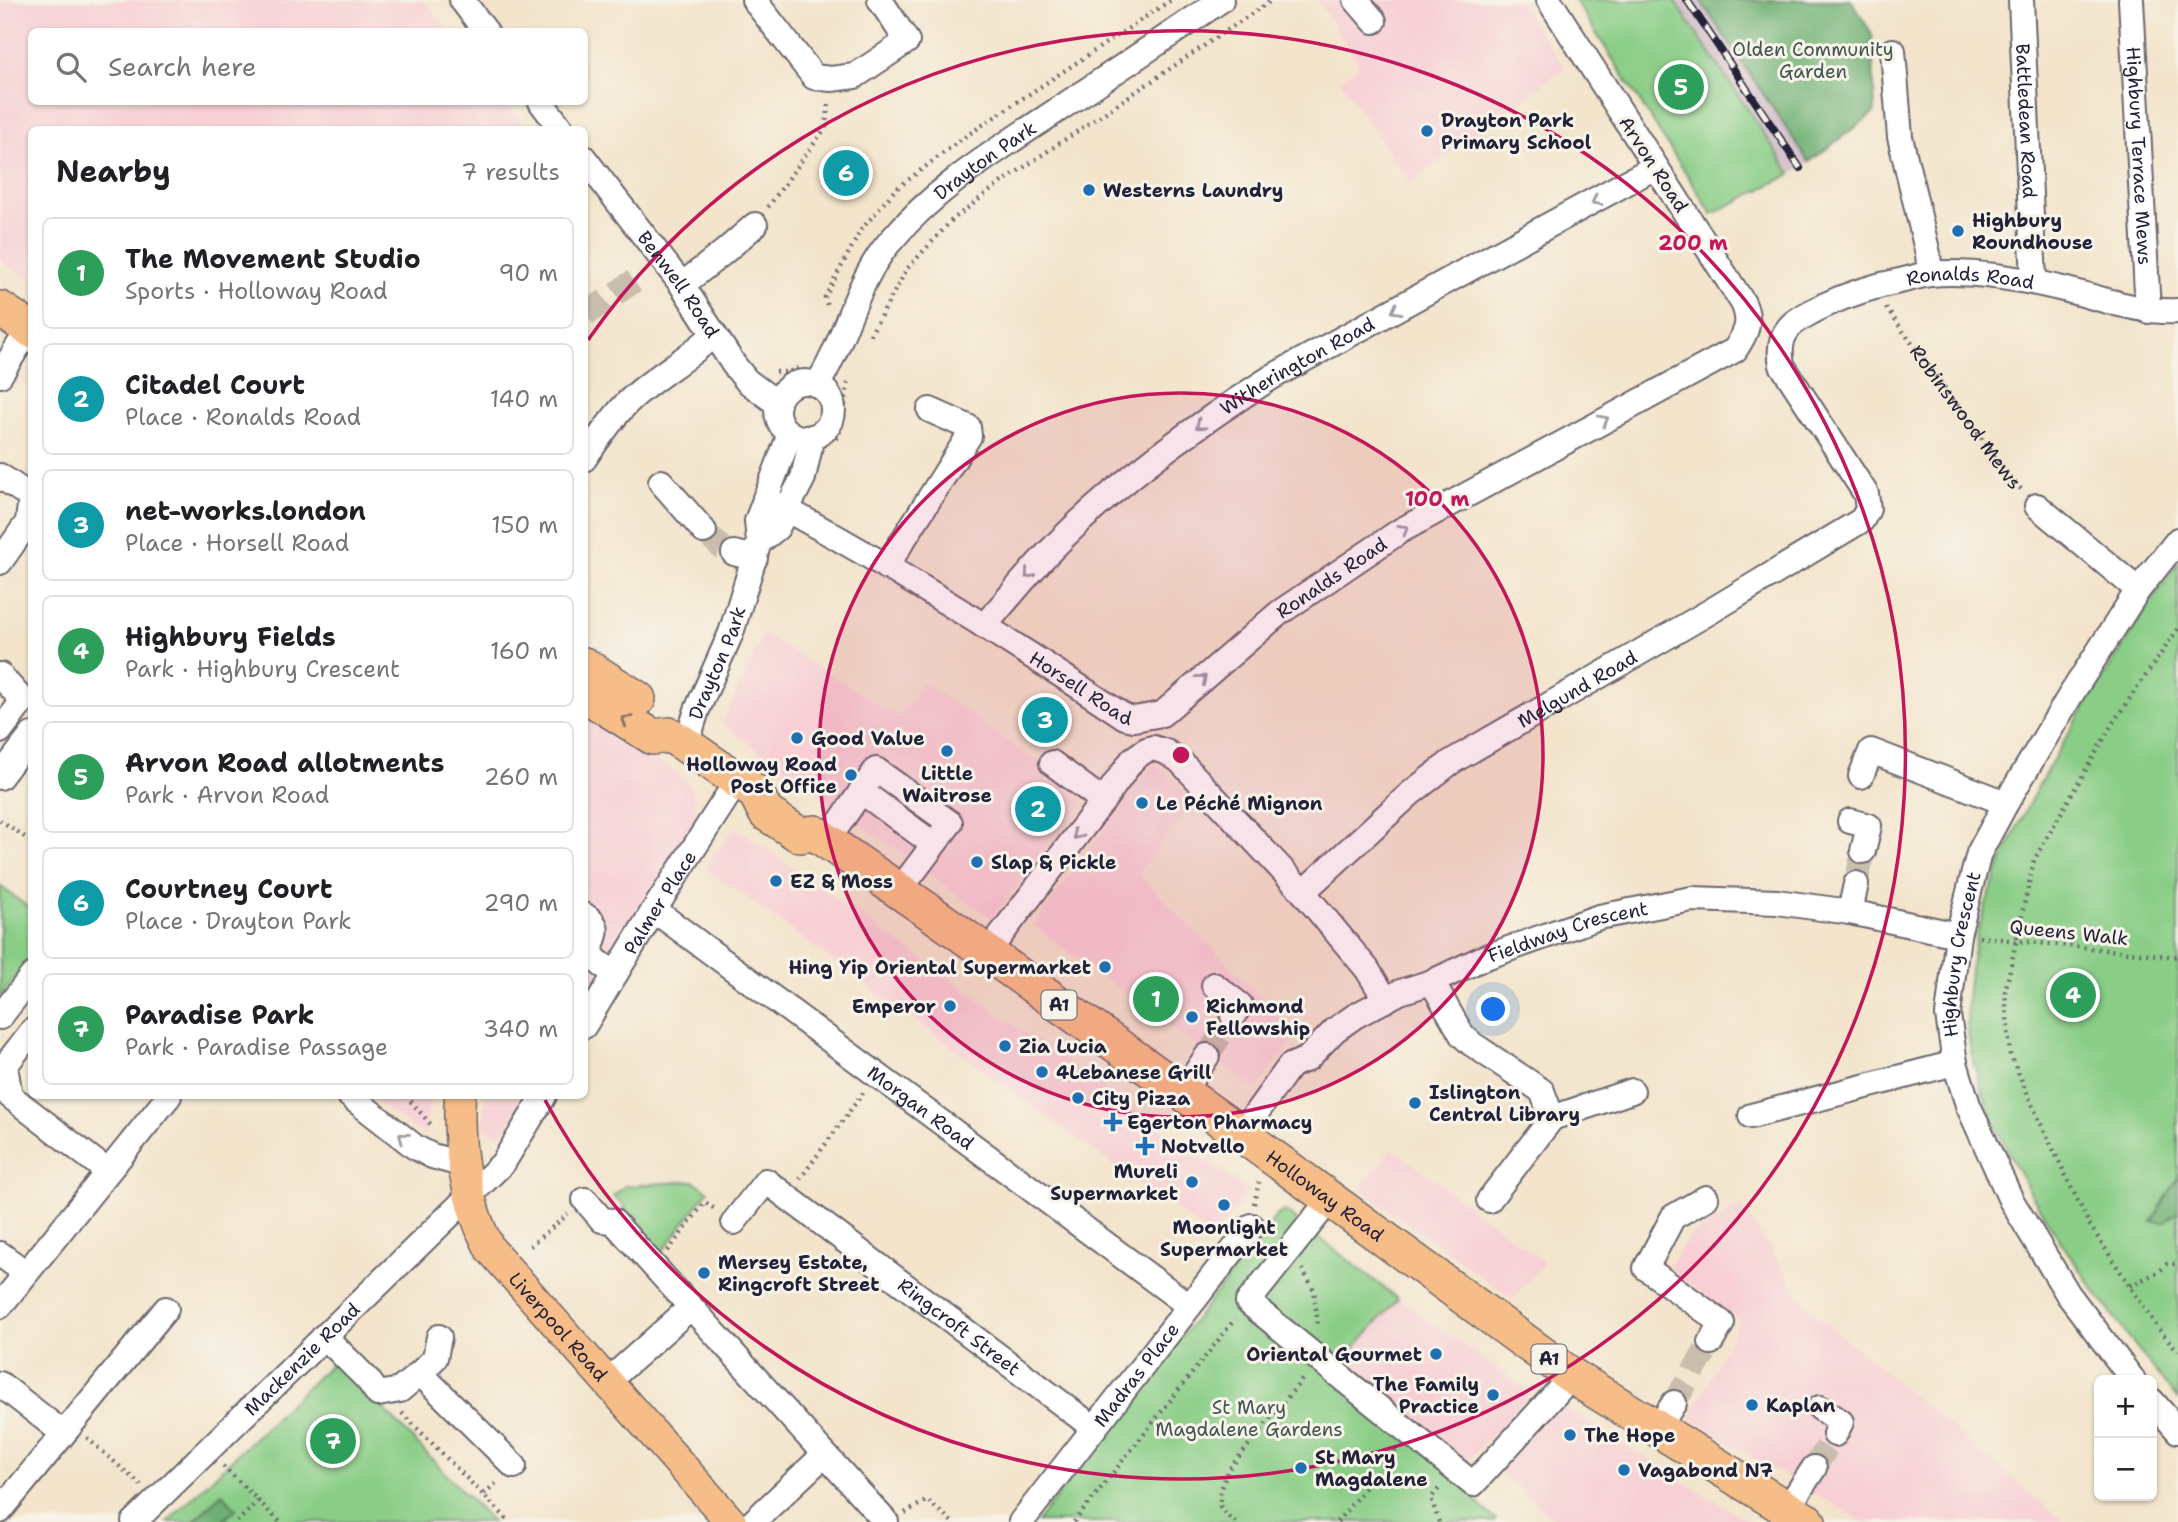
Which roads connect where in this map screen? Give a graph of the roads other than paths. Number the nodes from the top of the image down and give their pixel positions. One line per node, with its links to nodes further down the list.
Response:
1 (462, 0): 10 (street)
2 (754, 0): 3 (street)
3 (880, 0)
4 (1221, 0): 27 (street, Drayton Park)
5 (1356, 0): 9 (street)
6 (1549, 0): 15 (street, Arvon Road)
7 (2021, 0): 18 (street, Battledean Road)
8 (2131, 0): 21 (street, Highbury Terrace Mews)
9 (1374, 21)
10 (483, 28)
11 (1893, 51): 17 (street)
12 (543, 105): 13 (street)
13 (559, 126)
14 (588, 163): 19 (street, Benwell Road)
15 (1655, 167): 24 (street, Arvon Road); 45 (street, Witherington Road, one-way to 45)
16 (755, 225): 19 (street)
17 (1930, 274): 18 (street, Ronalds Road); 38 (street, Ronalds Road)
18 (2034, 281): 21 (street, Ronalds Road)
19 (682, 285): 26 (street, Benwell Road)
20 (0, 309): 23 (highway)
21 (2148, 311): 22 (street, Ronalds Road)
22 (2178, 311)
23 (28, 329)
24 (1748, 331): 50 (street, Ronalds Road, one-way to 24)
25 (28, 333): 28 (street)
26 (713, 335): 29 (street, Benwell Road); 32 (street)
27 (811, 374): 29 (street); 31 (street, Drayton Park)
28 (0, 375)
29 (778, 404): 31 (street)
30 (930, 410): 43 (street)
31 (810, 439): 36 (street, Drayton Park)
32 (588, 453)
33 (0, 476): 35 (street)
34 (661, 482): 40 (street)
35 (28, 495)
36 (776, 504): 43 (street, Horsell Road); 53 (street, Drayton Park)
37 (2037, 506): 44 (street, Robinswood Mews)
38 (1868, 509): 66 (street, Melgund Road)
39 (28, 522): 42 (street)
40 (704, 531)
41 (2178, 540): 44 (street, Highbury Crescent)
42 (0, 562)
43 (887, 567): 45 (street, Horsell Road)
44 (2138, 590): 60 (street, Highbury Crescent)
45 (984, 626): 50 (street, Horsell Road)
46 (588, 668): 53 (highway, Holloway Road / A1)
47 (0, 675): 49 (street)
48 (588, 696): 53 (highway, Holloway Road / A1, one-way to 48)
49 (27, 704): 51 (street)
50 (1148, 718): 54 (street, Horsell Road)
51 (0, 731)
52 (28, 740): 57 (street)
53 (678, 740): 58 (highway, Holloway Road / A1)
54 (1153, 748): 59 (street); 66 (street)
55 (1052, 763): 59 (street)
56 (1861, 776): 60 (street)
57 (0, 777)
58 (746, 787): 62 (highway, Holloway Road / A1); 67 (street, Palmer Place)
59 (1103, 801): 71 (street, one-way to 71)
60 (2006, 803): 70 (street, Highbury Crescent)
61 (1850, 821): 63 (street)
62 (821, 837): 65 (highway, Holloway Road / A1); 65 (street)
63 (1863, 851)
64 (1856, 884): 68 (street)
65 (899, 891): 71 (highway, Holloway Road / A1)
66 (1303, 892): 76 (street)
67 (654, 910): 72 (street, Palmer Place); 102 (street, Morgan Road)
68 (1850, 912): 70 (street, Fieldway Crescent); 74 (street, Fieldway Crescent)
69 (588, 918): 72 (street)
70 (1958, 935): 82 (street, Highbury Crescent)
71 (987, 953): 84 (highway, Holloway Road / A1)
72 (616, 973): 79 (street, Palmer Place)
73 (28, 981): 78 (street)
74 (1432, 982): 76 (street, Fieldway Crescent); 90 (street)
75 (1214, 985): 77 (street)
76 (1386, 1000): 91 (street, Fieldway Crescent)
77 (1233, 1016)
78 (0, 1017)
79 (588, 1019)
80 (28, 1036): 92 (street)
81 (1207, 1056): 84 (street)
82 (1955, 1063): 89 (street); 110 (street, Highbury Crescent)
83 (1632, 1091): 90 (street)
84 (1182, 1093): 91 (highway, Holloway Road / A1)
85 (167, 1099): 92 (street)
86 (354, 1099): 93 (street, one-way to 86)
87 (460, 1099): 93 (main road, Liverpool Road)
88 (542, 1099): 93 (street)
89 (1751, 1116)
90 (1552, 1118): 97 (street)
91 (1241, 1134): 95 (highway, Holloway Road / A1)
92 (113, 1165): 101 (street)
93 (467, 1180): 106 (street, Mackenzie Road); 112 (main road, Liverpool Road)
94 (1706, 1198): 108 (street)
95 (1330, 1199): 111 (highway, Holloway Road / A1); 111 (street)
96 (585, 1200): 104 (street)
97 (1489, 1200)
98 (734, 1222): 116 (street, Ringcroft Street)
99 (1252, 1226): 102 (street, Madras Place)
100 (0, 1254): 101 (street)
101 (26, 1273): 103 (street)
102 (1188, 1305): 116 (street, Madras Place)
103 (0, 1306)
104 (691, 1307): 112 (street); 120 (street)
105 (166, 1309): 117 (street)
106 (324, 1336): 109 (street); 126 (street, Mackenzie Road)
107 (439, 1337): 109 (street)
108 (1710, 1342)
109 (420, 1373): 121 (street)
110 (2129, 1375)
111 (1572, 1376): 124 (highway, Holloway Road / A1)
112 (607, 1382): 127 (main road, Liverpool Road)
113 (0, 1384): 117 (street)
114 (2157, 1407): 118 (street)
115 (1820, 1408): 119 (street)
116 (1094, 1428): 129 (street, Madras Place)
117 (67, 1429): 123 (street)
118 (2178, 1431)
119 (1835, 1434)
120 (824, 1455): 125 (street); 128 (street)
121 (514, 1466)
122 (1814, 1468): 124 (street)
123 (0, 1511)
124 (1797, 1516)
125 (893, 1519)
126 (134, 1522)
127 (731, 1522)
128 (753, 1522)
129 (1021, 1522)

